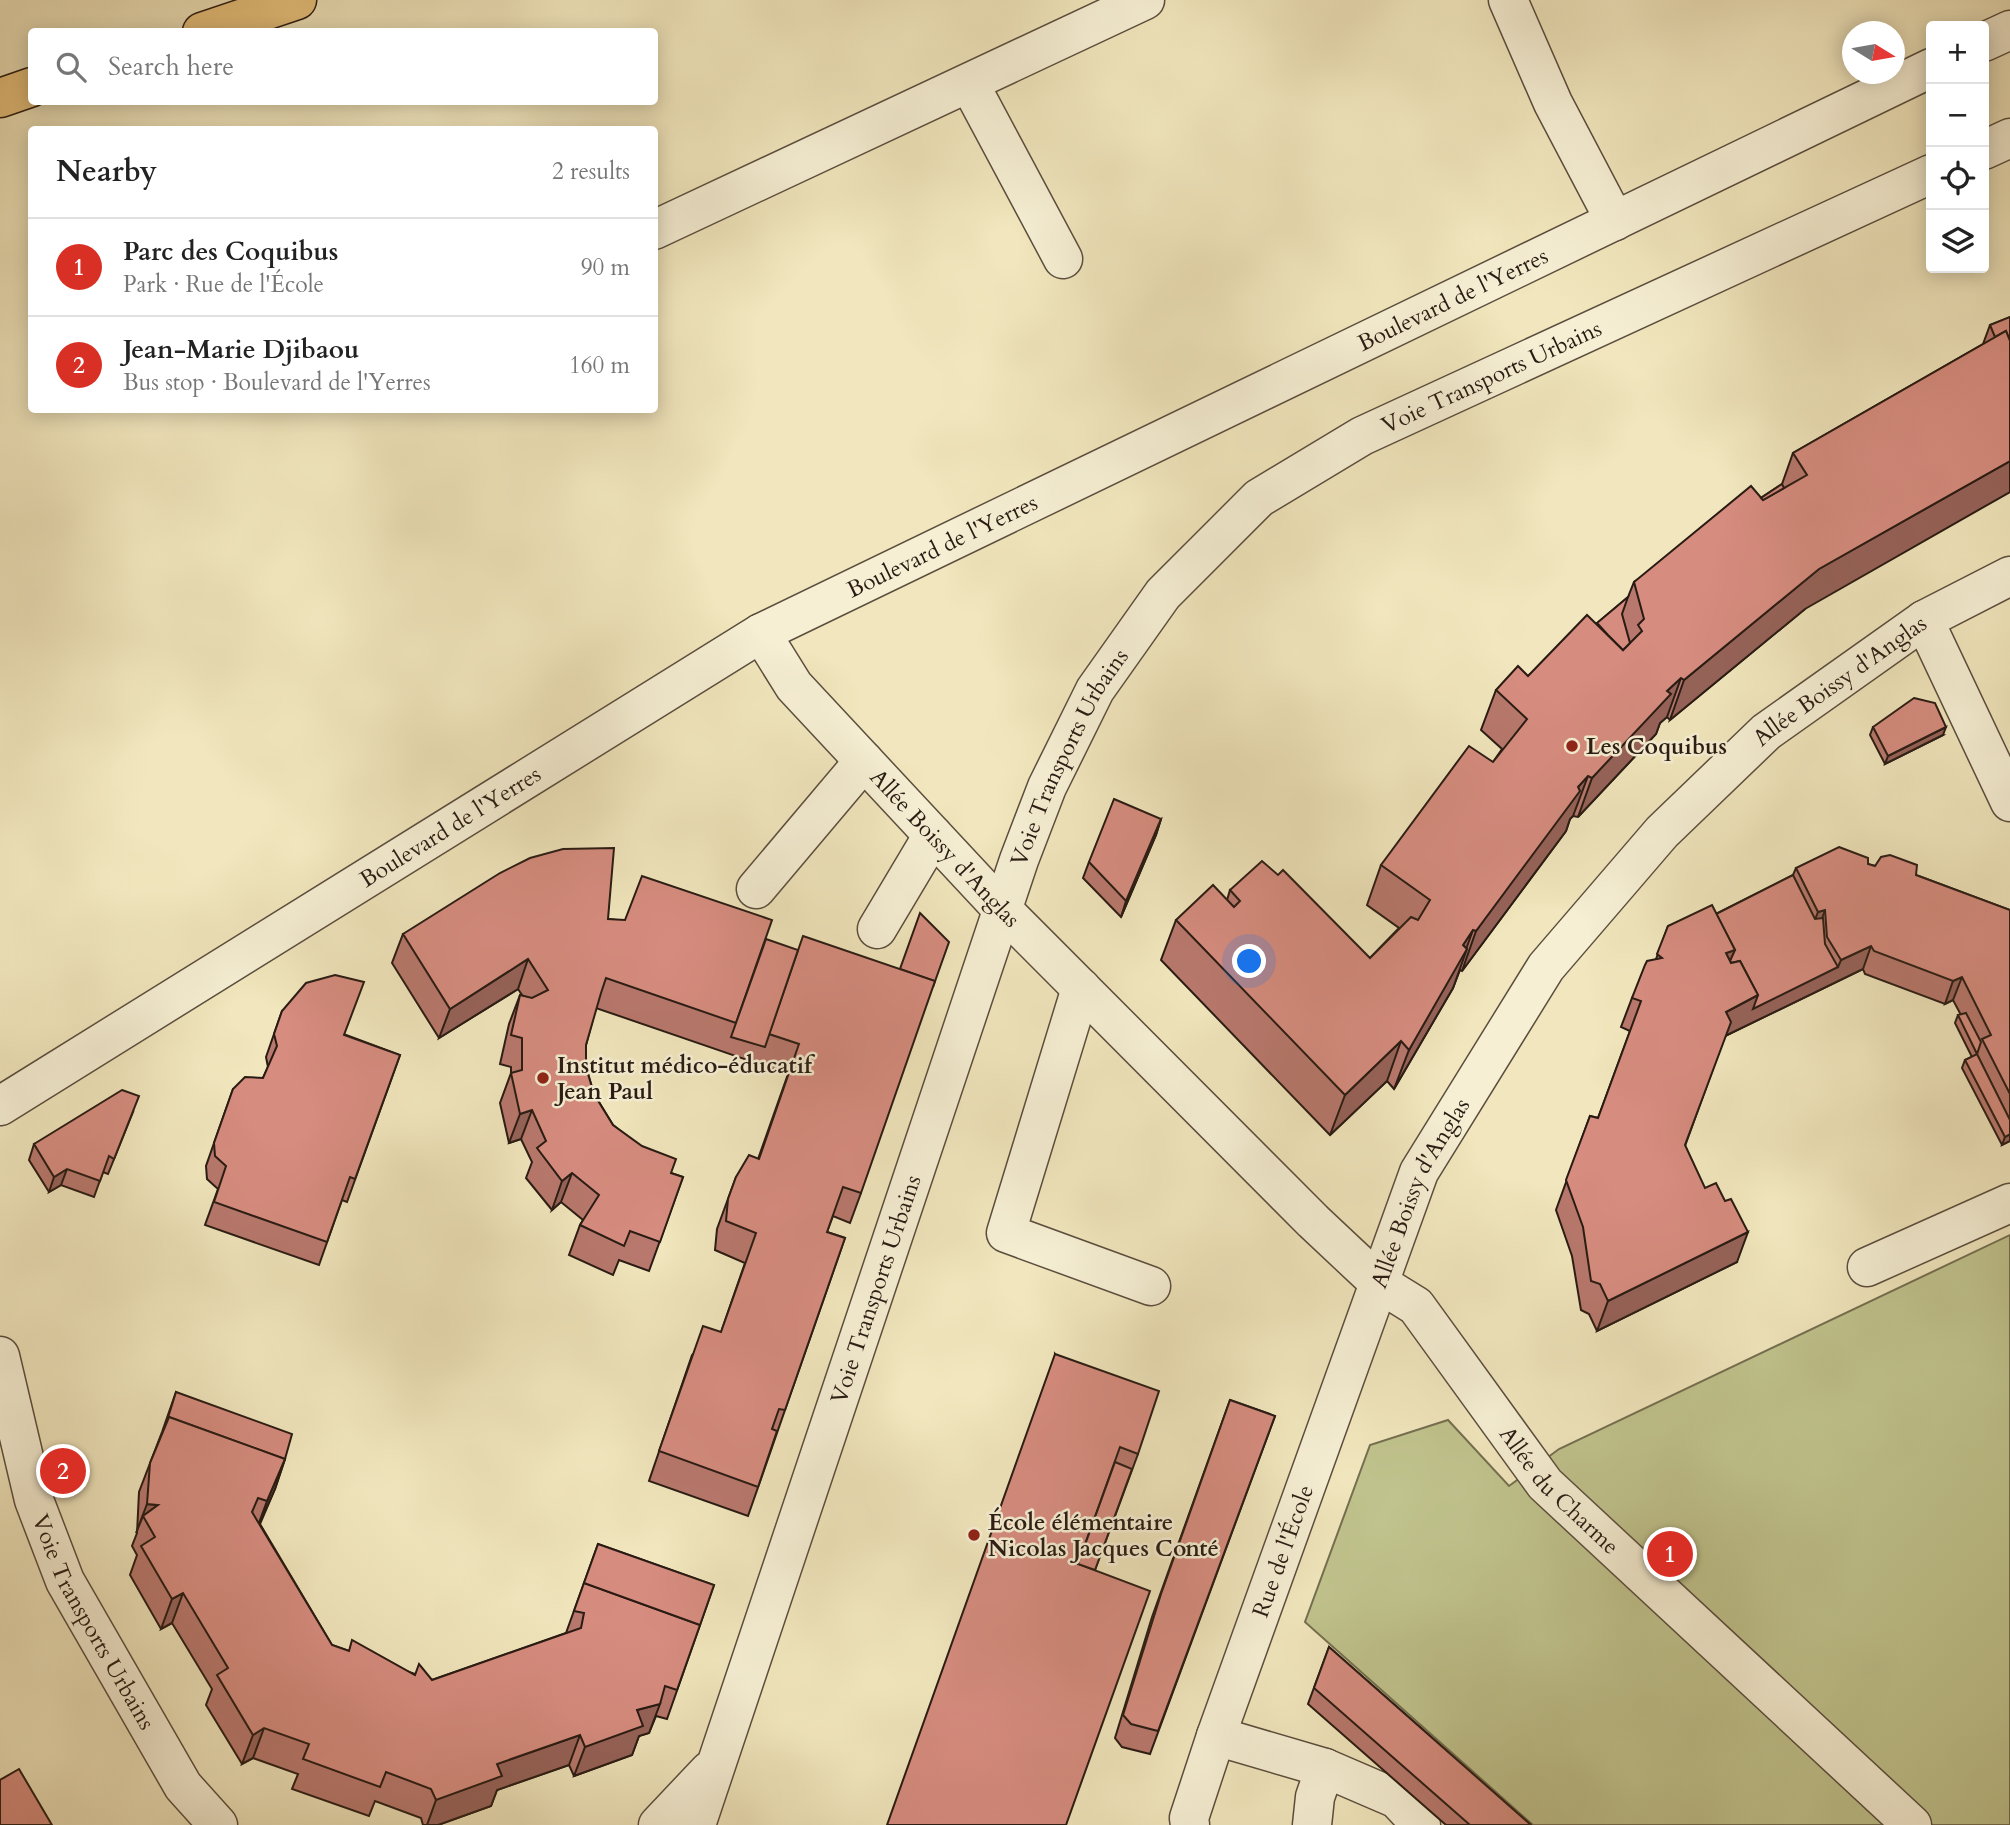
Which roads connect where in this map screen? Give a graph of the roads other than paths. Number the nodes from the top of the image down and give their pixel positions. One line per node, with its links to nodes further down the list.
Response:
1 (297, 0): 4 (highway)
2 (1145, 0): 8 (street)
3 (1508, 0): 14 (street)
4 (214, 28)
5 (2010, 30): 6 (street)
6 (1989, 40)
7 (1926, 70): 14 (street, Boulevard de l'Yerres)
8 (969, 83): 15 (street); 16 (street)
9 (28, 88): 10 (highway)
10 (0, 98)
11 (2010, 138): 12 (street)
12 (1989, 148)
13 (1926, 176): 24 (street, Voie Transports Urbains)
14 (1615, 221): 19 (street, Boulevard de l'Yerres)
15 (658, 228)
16 (1063, 259)
17 (2010, 576): 18 (street, Allée Boissy d'Anglas)
18 (1924, 620): 21 (street); 30 (street, Allée Boissy d'Anglas)
19 (761, 633): 20 (street, Allée Boissy d'Anglas); 27 (street, Boulevard de l'Yerres)
20 (864, 761): 22 (street, Allée Boissy d'Anglas); 23 (street)
21 (2010, 802)
22 (933, 835): 24 (street, Allée Boissy d'Anglas); 25 (street)
23 (756, 889)
24 (1002, 909): 26 (street, Allée Boissy d'Anglas); 34 (street, Voie Transports Urbains)
25 (877, 929)
26 (1082, 988): 30 (street, Allée Boissy d'Anglas); 31 (street)
27 (0, 1106)
28 (2010, 1203): 29 (street)
29 (1867, 1267)
30 (1379, 1283): 33 (street, Rue de l'École); 42 (street, Allée du Charme)
31 (1151, 1286)
32 (0, 1356): 37 (street, Voie Transports Urbains)
33 (1216, 1736): 35 (street); 36 (street, Rue de l'École)
34 (713, 1767): 38 (street, Voie Transports Urbains); 39 (street, Voie Transports Urbains)
35 (1325, 1768): 40 (street); 41 (street)
36 (1186, 1823)
37 (218, 1825)
38 (658, 1825)
39 (696, 1825)
40 (1312, 1825)
41 (1421, 1825)
42 (1912, 1825)

